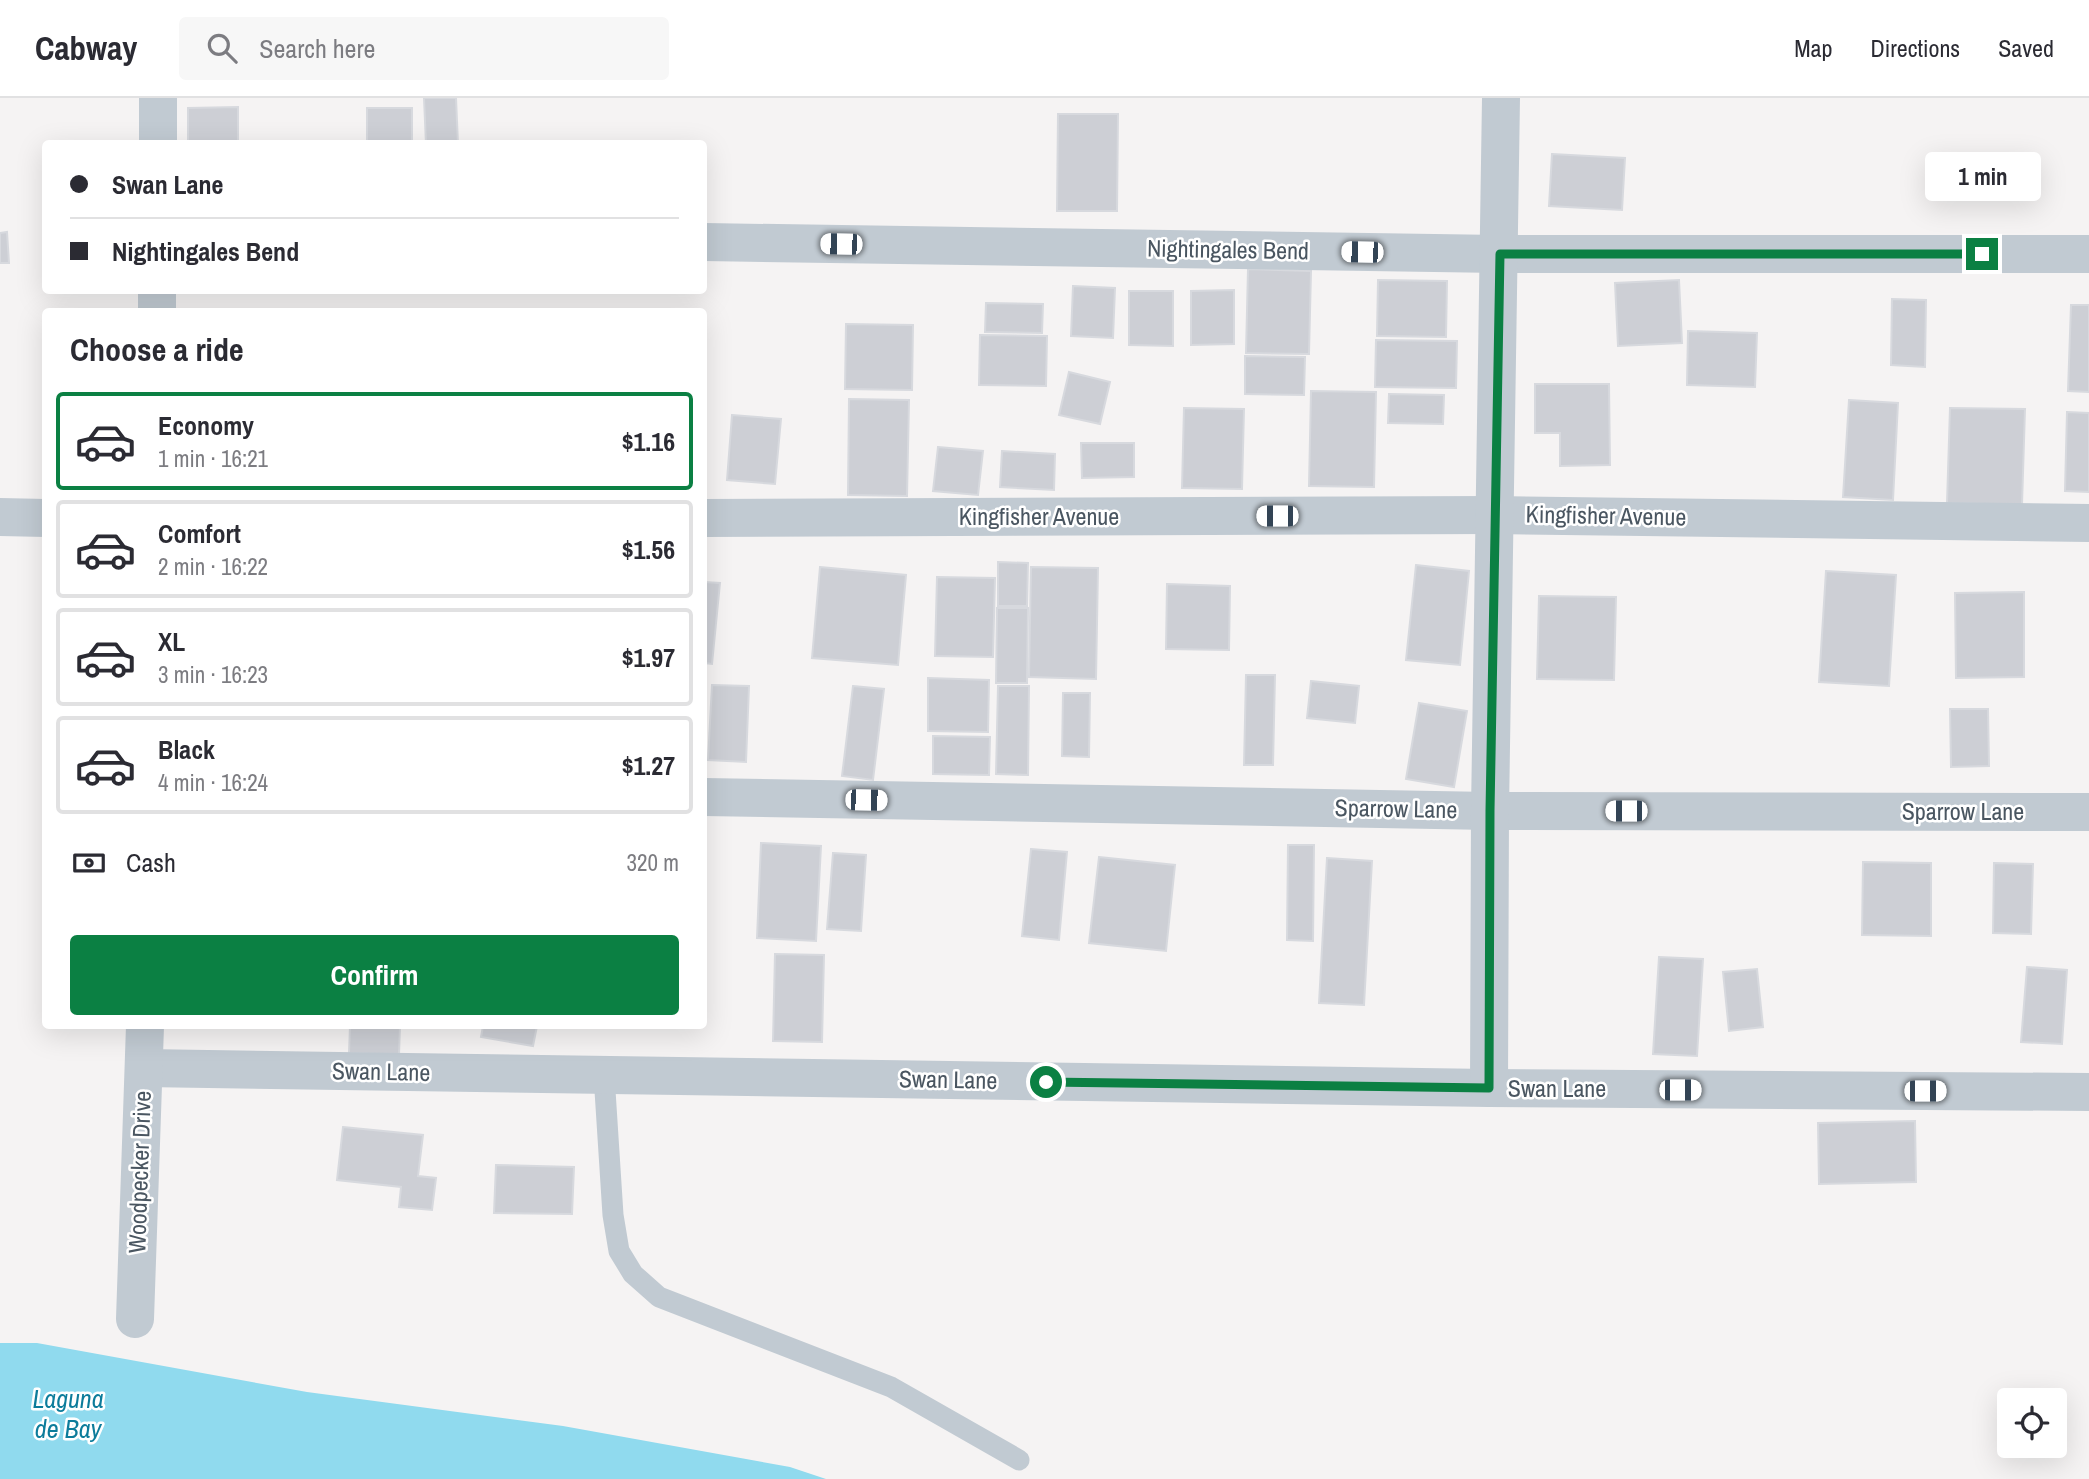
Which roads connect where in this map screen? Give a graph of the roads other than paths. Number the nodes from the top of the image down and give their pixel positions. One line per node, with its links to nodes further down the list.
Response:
1 (158, 98): 3 (street)
2 (1501, 98): 5 (street)
3 (158, 140)
4 (707, 242): 5 (street, Nightingales Bend)
5 (1500, 254): 6 (street, Nightingales Bend); 7 (street)
6 (2089, 254)
7 (1495, 515): 10 (street, Kingfisher Avenue); 11 (street, Kingfisher Avenue); 13 (street)
8 (0, 517): 9 (street)
9 (42, 518)
10 (707, 518)
11 (2089, 523)
12 (707, 797): 13 (street, Sparrow Lane)
13 (1490, 811): 14 (street, Sparrow Lane); 18 (street)
14 (2089, 812)
15 (145, 1029): 16 (street, Woodpecker Drive)
16 (144, 1068): 17 (street, Swan Lane); 20 (street, Woodpecker Drive)
17 (604, 1075): 18 (street, Swan Lane); 21 (lane)
18 (1489, 1088): 19 (street, Swan Lane)
19 (2089, 1092)
20 (135, 1319)
21 (1019, 1460)

